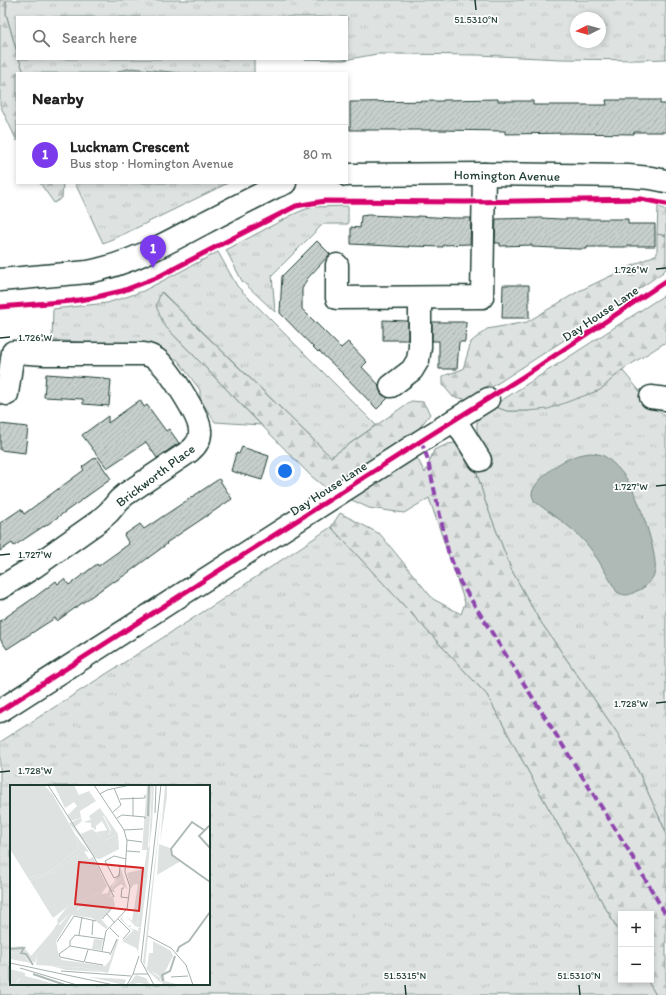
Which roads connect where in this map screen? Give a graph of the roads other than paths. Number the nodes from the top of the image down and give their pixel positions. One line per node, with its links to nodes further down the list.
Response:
1 (484, 174): 2 (street, Homington Avenue); 3 (street, Homington Avenue); 7 (street)
2 (348, 175)
3 (666, 181)
4 (282, 184): 6 (street)
5 (337, 265): 7 (street)
6 (0, 280)
7 (420, 298): 8 (street)
8 (391, 386)
9 (7, 394): 13 (street, Brickworth Place)
10 (488, 399): 11 (street, Day House Lane)
11 (455, 420): 12 (street); 14 (street, Day House Lane)
12 (480, 460)
13 (0, 588)
14 (0, 711)

